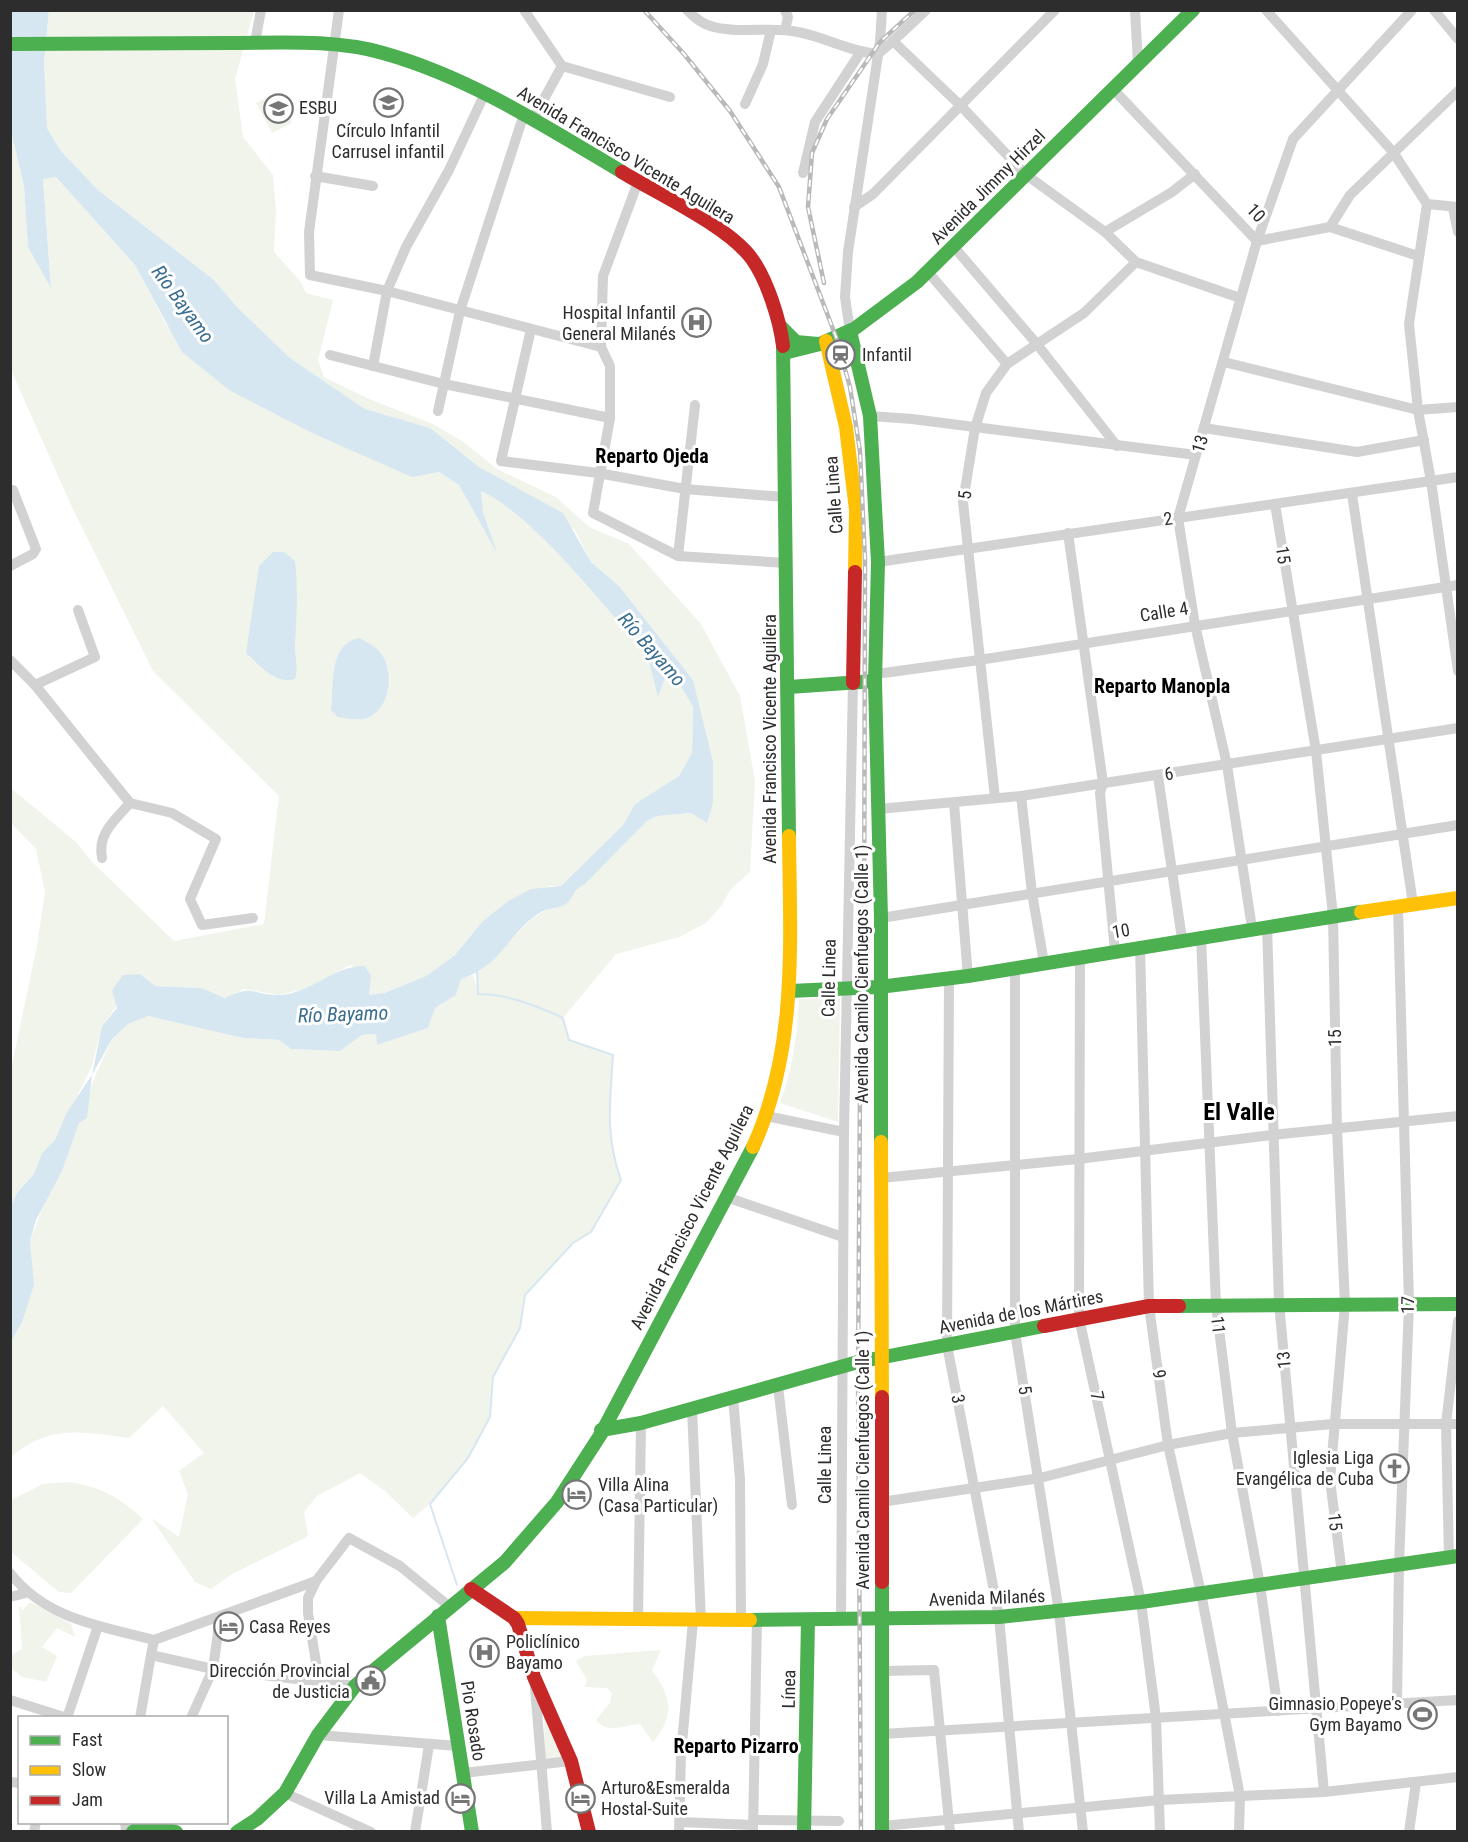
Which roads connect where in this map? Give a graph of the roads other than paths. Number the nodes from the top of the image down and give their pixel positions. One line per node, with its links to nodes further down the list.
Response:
1 (261, 10): 18 (street)
2 (339, 10): 20 (street)
3 (524, 10): 24 (street)
4 (687, 10): 14 (street)
5 (785, 10): 15 (street)
6 (882, 10): 22 (street)
7 (926, 10): 17 (street)
8 (1055, 10): 31 (street)
9 (1135, 10): 23 (street)
10 (1193, 10): 23 (main road, Avenida Jimmy Hirzel)
11 (1266, 10): 25 (street)
12 (1412, 10): 25 (street, 13)
13 (1434, 10): 16 (street)
14 (771, 30): 15 (street); 30 (street)
15 (785, 30): 21 (street)
16 (1458, 39)
17 (893, 41): 22 (street); 31 (street)
18 (255, 43): 19 (main road, Avenida Francisco Vicente Aguilera); 20 (main road, Avenida Francisco Vicente Aguilera)
19 (10, 44)
20 (333, 45): 28 (main road, Avenida Francisco Vicente Aguilera); 37 (street)
21 (860, 53): 22 (street); 34 (street)
22 (878, 54): 41 (street)
23 (1138, 64): 26 (main road, Avenida Jimmy Hirzel)
24 (562, 66): 29 (street); 32 (street)
25 (1338, 88): 33 (street); 46 (street, 13)
26 (1113, 89): 35 (main road, Avenida Jimmy Hirzel); 36 (street, 10)
27 (1458, 91): 33 (street)
28 (485, 93): 32 (main road, Avenida Francisco Vicente Aguilera); 51 (street)
29 (670, 97)
30 (745, 104)
31 (962, 107): 35 (street); 41 (street)
32 (529, 117): 38 (main road, Avenida Francisco Vicente Aguilera); 53 (street)
33 (1393, 152): 40 (street); 43 (street)
34 (803, 172)
35 (1025, 174): 44 (street); 47 (main road, Avenida Jimmy Hirzel)
36 (1195, 174): 44 (street); 46 (street, 10)
37 (315, 176): 39 (street); 51 (street)
38 (638, 182): 54 (main road, Avenida Francisco Vicente Aguilera); 59 (street)
39 (373, 186)
40 (1426, 204): 42 (street); 48 (street)
41 (854, 207): 56 (street)
42 (1455, 208): 45 (street)
43 (1330, 227): 46 (street, 10); 48 (street, 10)
44 (1105, 232): 49 (street)
45 (1458, 232)
46 (1257, 241): 52 (street, 13)
47 (954, 247): 50 (main road, Avenida Jimmy Hirzel); 58 (street)
48 (1418, 256): 69 (street)
49 (1136, 262): 52 (street); 58 (street, 5)
50 (928, 272): 56 (main road, Avenida Jimmy Hirzel); 63 (street)
51 (387, 291): 53 (street); 64 (street)
52 (1240, 298): 62 (street, 13)
53 (460, 311): 55 (street); 65 (street)
54 (779, 322): 57 (main road); 60 (main road, Avenida Francisco Vicente Aguilera)
55 (531, 329): 59 (street); 66 (street)
56 (850, 331): 57 (main road, Avenida Jimmy Hirzel); 71 (main road, Avenida Camilo Cienfuegos (Calle 1))
57 (822, 343): 60 (main road, Avenida Jimmy Hirzel); 104 (main road, Calle Linea)
58 (1036, 343): 63 (street, 5); 76 (street)
59 (601, 347): 72 (street)
60 (784, 353): 84 (main road, Avenida Francisco Vicente Aguilera)
61 (330, 355): 64 (street)
62 (1224, 362): 69 (street); 74 (street, 13)
63 (1006, 364): 73 (street, 5)
64 (373, 366): 65 (street)
65 (444, 384): 66 (street); 70 (street)
66 (515, 399): 72 (street); 78 (street)
67 (695, 405): 81 (street)
68 (1458, 407): 69 (street)
69 (1418, 410): 75 (street)
70 (438, 411)
71 (870, 416): 73 (street); 90 (main road, Avenida Camilo Cienfuegos (Calle 1))
72 (610, 418): 78 (street)
73 (975, 428): 76 (street); 88 (street, 5)
74 (1204, 428): 75 (street); 77 (street, 13)
75 (1424, 440): 80 (street)
76 (1117, 446): 77 (street)
77 (1196, 455): 86 (street, 13)
78 (598, 473): 81 (street); 89 (street)
79 (1458, 477): 80 (street, 2)
80 (1431, 481): 83 (street, 2); 94 (street)
81 (685, 489): 84 (street); 89 (street)
82 (13, 490): 92 (street)
83 (1352, 494): 85 (street, 2); 95 (street)
84 (783, 497): 91 (main road, Avenida Francisco Vicente Aguilera)
85 (1275, 504): 86 (street, 2); 97 (street, 15)
86 (1178, 518): 87 (street, 2); 98 (street, 13)
87 (1068, 533): 88 (street, 2); 99 (street)
88 (966, 549): 90 (street, 2); 101 (street, 5)
89 (678, 555): 91 (street)
90 (878, 562): 103 (main road, Avenida Camilo Cienfuegos (Calle 1))
91 (786, 563): 106 (main road, Avenida Francisco Vicente Aguilera)
92 (10, 566)
93 (1458, 585): 94 (street, Calle 4)
94 (1446, 588): 95 (street, Calle 4); 102 (street)
95 (1368, 598): 97 (street, Calle 4); 108 (street)
96 (78, 610): 105 (street)
97 (1293, 612): 98 (street, Calle 4); 109 (street, 15)
98 (1195, 625): 99 (street, Calle 4); 110 (street, 13)
99 (1085, 643): 101 (street, Calle 4); 112 (street)
100 (10, 660): 105 (street)
101 (979, 660): 103 (street, Calle 4); 114 (street, 5)
102 (1458, 671)
103 (875, 678): 104 (main road, Calle 4); 117 (main road, Avenida Camilo Cienfuegos (Calle 1))
104 (853, 683): 106 (main road, Calle 4); 146 (street, Calle Linea)
105 (35, 685): 115 (street)
106 (789, 687): 145 (main road, Avenida Francisco Vicente Aguilera)
107 (1458, 728): 108 (street, 6)
108 (1389, 738): 109 (street, 6); 119 (street)
109 (1316, 751): 110 (street, 6); 120 (street, 15)
110 (1227, 765): 111 (street, 6); 122 (street, 13)
111 (1158, 776): 112 (street, 6); 123 (street)
112 (1103, 783): 113 (street, 6); 124 (street)
113 (1021, 796): 114 (street, 6); 125 (street)
114 (995, 798): 116 (street, 6)
115 (130, 803): 121 (street); 131 (street)
116 (954, 803): 117 (street, 6); 128 (street)
117 (878, 809): 132 (main road, Avenida Camilo Cienfuegos (Calle 1))
118 (1458, 825): 119 (street)
119 (1405, 835): 120 (street); 127 (street)
120 (1326, 847): 122 (street); 130 (street, 15)
121 (102, 858)
122 (1240, 859): 123 (street); 134 (street, 13)
123 (1172, 871): 124 (street); 136 (street)
124 (1107, 882): 125 (street); 138 (street)
125 (1032, 893): 128 (street); 140 (street)
126 (1458, 898): 127 (main road, 10)
127 (1413, 904): 129 (main road, 10)
128 (962, 906): 132 (street); 142 (street)
129 (1398, 906): 130 (main road, 10); 149 (street, 17)
130 (1333, 916): 133 (main road, 10); 150 (street, 15)
131 (253, 918)
132 (881, 918): 144 (main road, Avenida Camilo Cienfuegos (Calle 1))
133 (1267, 926): 134 (main road, 10); 152 (street, 13)
134 (1252, 928): 135 (main road, 10)
135 (1201, 936): 136 (main road, 10); 153 (street, 11)
136 (1182, 939): 137 (main road, 10)
137 (1140, 946): 138 (main road, 10); 154 (street, 9)
138 (1115, 951): 139 (main road, 10)
139 (1080, 957): 140 (main road, 10); 155 (street, 7)
140 (1044, 963): 141 (main road, 10)
141 (1015, 968): 142 (main road, 10); 156 (street, 5)
142 (968, 977): 143 (main road, 10)
143 (949, 980): 144 (main road, 10); 157 (street, 3)
144 (881, 988): 146 (main road, 10); 158 (main road, Avenida Camilo Cienfuegos (Calle 1))
145 (790, 991): 146 (main road, 10); 147 (main road, Avenida Francisco Vicente Aguilera)
146 (847, 991): 151 (street, Calle Linea)
147 (765, 1116): 151 (street); 159 (main road, Avenida Francisco Vicente Aguilera)
148 (1458, 1116): 149 (street)
149 (1405, 1123): 150 (street); 163 (street, 17)
150 (1337, 1129): 152 (street); 162 (street, 15)
151 (844, 1132): 160 (street, Calle Linea)
152 (1272, 1135): 153 (street); 161 (street, 13)
153 (1208, 1143): 154 (street); 165 (street, 11)
154 (1144, 1152): 155 (street); 166 (street, 9)
155 (1078, 1159): 156 (street); 167 (street, 7)
156 (1014, 1165): 157 (street); 169 (street, 5)
157 (950, 1172): 158 (street); 170 (street, 3)
158 (881, 1178): 171 (main road, Avenida Camilo Cienfuegos (Calle 1))
159 (726, 1197): 160 (street); 181 (main road, Avenida Francisco Vicente Aguilera)
160 (843, 1237): 172 (street, Calle Linea)
161 (1279, 1304): 162 (main road, Avenida de los Mártires); 165 (main road, Avenida de los Mártires); 180 (street, 13)
162 (1345, 1304): 163 (main road, Avenida de los Mártires); 177 (street, 15)
163 (1409, 1304): 164 (main road, Avenida de los Mártires); 178 (street, 17)
164 (1458, 1304)
165 (1216, 1305): 166 (main road, Avenida de los Mártires); 182 (street, 11)
166 (1149, 1306): 167 (main road, Avenida de los Mártires); 183 (street, 9)
167 (1079, 1318): 169 (main road, Avenida de los Mártires); 184 (street, 7)
168 (1458, 1321): 179 (street)
169 (1015, 1332): 170 (main road, Avenida de los Mártires); 185 (street, 5)
170 (947, 1345): 171 (main road, Avenida de los Mártires); 186 (street, 3)
171 (881, 1358): 172 (main road, Avenida de los Mártires); 187 (main road, Avenida Camilo Cienfuegos (Calle 1))
172 (843, 1366): 173 (main road, Avenida de los Mártires); 212 (street, Calle Linea)
173 (778, 1386): 174 (main road, Avenida de los Mártires); 188 (street)
174 (733, 1398): 175 (main road, Avenida de los Mártires); 209 (street)
175 (693, 1408): 176 (main road, Avenida de los Mártires); 213 (street)
176 (641, 1423): 181 (main road, Avenida de los Mártires); 207 (street)
177 (1333, 1424): 178 (street); 180 (street); 192 (street, 15)
178 (1404, 1424): 179 (street); 190 (street, 17)
179 (1452, 1424): 189 (street)
180 (1289, 1427): 182 (street); 193 (street, 13)
181 (601, 1430): 196 (main road, Avenida Francisco Vicente Aguilera)
182 (1232, 1433): 183 (street); 195 (street, 11)
183 (1168, 1445): 184 (street); 198 (street, 9)
184 (1111, 1459): 185 (street); 200 (street, 7)
185 (1040, 1478): 186 (street); 202 (street, 5)
186 (975, 1489): 187 (street); 204 (street, 3)
187 (881, 1502): 208 (main road, Avenida Camilo Cienfuegos (Calle 1))
188 (792, 1505)
189 (1453, 1557): 190 (main road, Avenida Milanés)
190 (1399, 1565): 192 (main road, Avenida Milanés); 224 (street, 17)
191 (10, 1573): 197 (street)
192 (1342, 1574): 193 (main road, Avenida Milanés)
193 (1303, 1580): 195 (main road, Avenida Milanés); 225 (street, 13)
194 (316, 1581): 201 (street); 205 (street); 220 (street)
195 (1260, 1586): 198 (main road, Avenida Milanés); 226 (street, 11)
196 (471, 1589): 201 (main road, Avenida Francisco Vicente Aguilera); 206 (main road)
197 (26, 1593): 199 (street); 214 (street)
198 (1201, 1593): 200 (main road, Avenida Milanés); 227 (street, 9)
199 (10, 1597)
200 (1140, 1602): 202 (main road, Avenida Milanés); 232 (street, 7)
201 (450, 1607): 203 (main road, Avenida Francisco Vicente Aguilera)
202 (1059, 1612): 204 (main road, Avenida Milanés); 233 (street, 5)
203 (438, 1616): 221 (main road, Avenida Francisco Vicente Aguilera); 239 (main road, Pio Rosado)
204 (999, 1617): 208 (main road, Avenida Milanés); 234 (street, 3)
205 (220, 1618): 215 (street); 217 (street)
206 (514, 1618): 207 (main road, Avenida Milanés); 219 (main road)
207 (638, 1619): 213 (main road, Avenida Milanés)
208 (880, 1619): 212 (main road, Avenida Milanés); 218 (main road, Avenida Camilo Cienfuegos (Calle 1))
209 (741, 1620): 210 (main road, Avenida Milanés); 213 (main road, Avenida Milanés)
210 (757, 1620): 211 (main road, Avenida Milanés); 254 (street)
211 (808, 1620): 212 (main road, Avenida Milanés); 252 (main road, Línea)
212 (841, 1620)
213 (697, 1621): 256 (street)
214 (98, 1626): 215 (street); 229 (street)
215 (154, 1640): 216 (street)
216 (151, 1655): 217 (street); 230 (street)
217 (213, 1669): 220 (street); 231 (street)
218 (882, 1671): 235 (street); 236 (main road, Avenida Camilo Cienfuegos (Calle 1))
219 (534, 1677): 240 (main road); 241 (street)
220 (320, 1681): 221 (street)
221 (355, 1686): 237 (main road, Avenida Francisco Vicente Aguilera)
222 (10, 1700): 228 (street)
223 (1458, 1700): 224 (street)
224 (1397, 1704): 225 (street)
225 (1316, 1708): 226 (street); 245 (street, 13)
226 (1278, 1711): 227 (street)
227 (1226, 1714): 232 (street); 247 (street, 9)
228 (61, 1716)
229 (68, 1716)
230 (141, 1716)
231 (192, 1716)
232 (1156, 1718): 233 (street); 248 (street, 7)
233 (1070, 1723): 234 (street); 249 (street, 5)
234 (1009, 1727): 235 (street); 250 (street, 3)
235 (940, 1731): 236 (street); 255 (street)
236 (882, 1734): 257 (main road, Avenida Camilo Cienfuegos (Calle 1))
237 (318, 1735): 238 (street); 246 (main road, Avenida Francisco Vicente Aguilera)
238 (429, 1745): 239 (street); 261 (street)
239 (458, 1746): 242 (main road, Pio Rosado)
240 (571, 1761): 241 (street); 264 (main road)
241 (542, 1765): 242 (street); 263 (street)
242 (463, 1773): 262 (main road, Pio Rosado)
243 (1458, 1777): 244 (street)
244 (1416, 1783): 245 (street); 269 (street)
245 (1324, 1792): 247 (street)
246 (285, 1793): 259 (main road, Avenida Francisco Vicente Aguilera); 260 (street)
247 (1240, 1796): 248 (street); 268 (street, 9)
248 (1160, 1800): 249 (street); 267 (street, 7)
249 (1080, 1808): 250 (street); 266 (street, 5)
250 (1017, 1815): 255 (street); 265 (street, 3)
251 (839, 1821): 252 (street)
252 (804, 1825): 254 (street)
253 (140, 1826): 258 (main road)
254 (754, 1826): 256 (street)
255 (950, 1826): 257 (street)
256 (680, 1827)
257 (882, 1829)
258 (176, 1832)
259 (237, 1832)
260 (370, 1832)
261 (415, 1832)
262 (472, 1832)
263 (547, 1832)
264 (589, 1832)
265 (1018, 1832)
266 (1083, 1832)
267 (1160, 1832)
268 (1239, 1832)
269 (1409, 1832)

